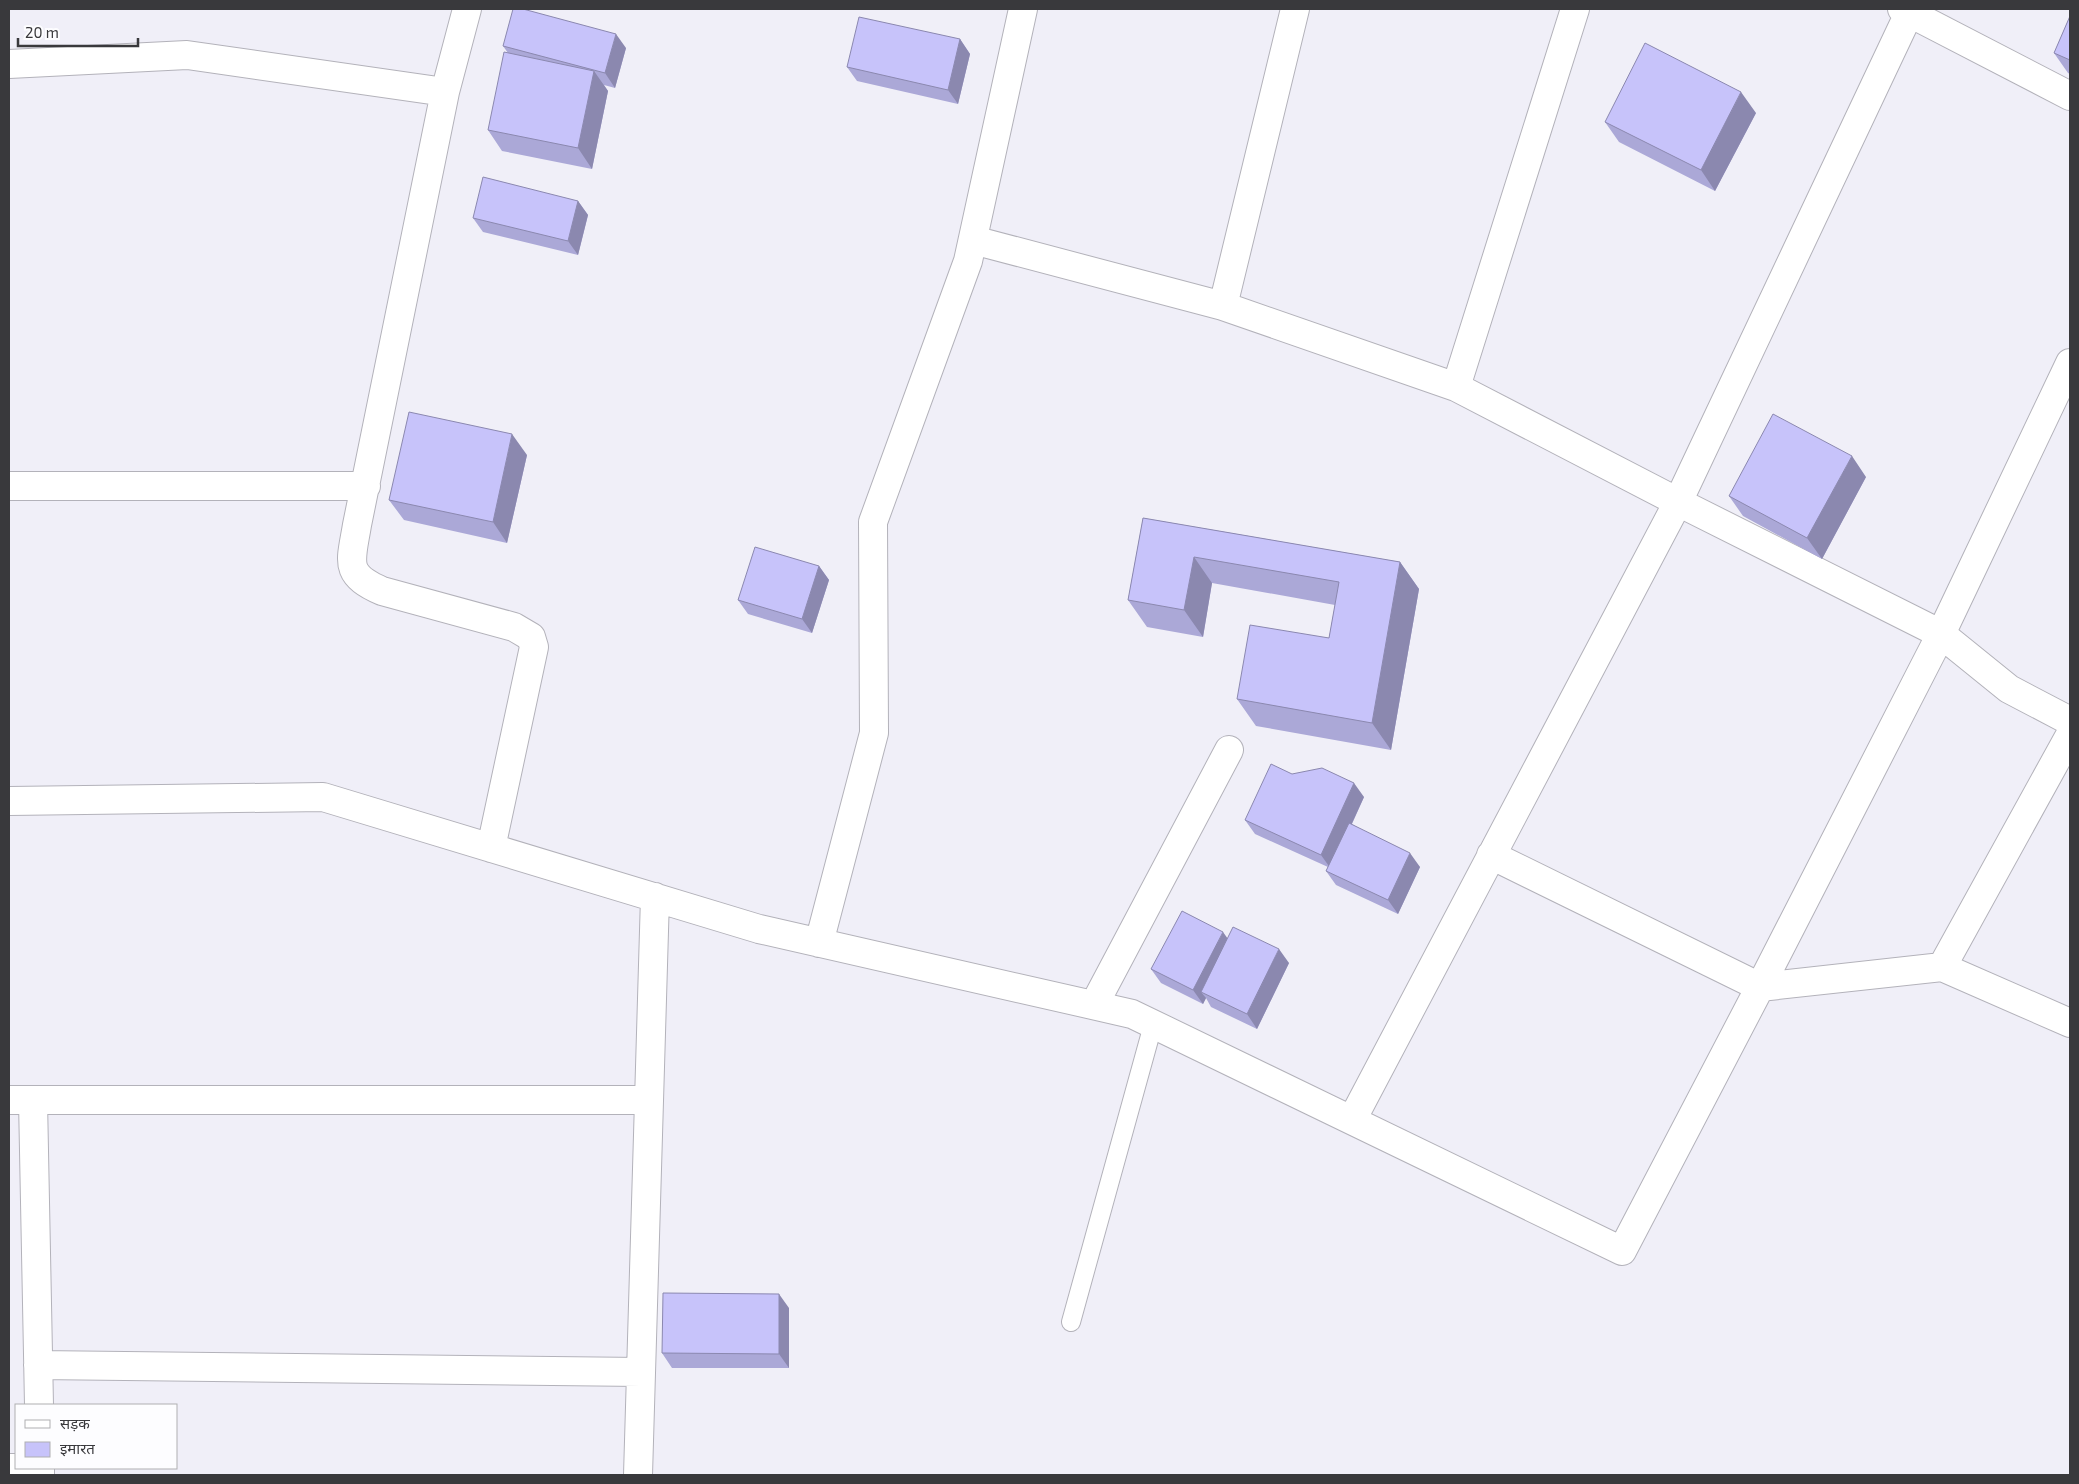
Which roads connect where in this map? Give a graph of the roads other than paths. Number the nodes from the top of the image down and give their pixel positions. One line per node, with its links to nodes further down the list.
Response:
1 (467, 9): 7 (street)
2 (1022, 9): 9 (street)
3 (1295, 9): 10 (street)
4 (1575, 9): 12 (street)
5 (1908, 10): 8 (street); 15 (street)
6 (9, 64): 7 (street)
7 (445, 92): 14 (street)
8 (2070, 96)
9 (973, 240): 10 (street); 24 (street)
10 (1223, 306): 12 (street)
11 (2070, 363): 16 (street)
12 (1456, 387): 15 (street)
13 (9, 486): 14 (street)
14 (366, 486): 21 (street)
15 (1678, 502): 16 (street); 22 (street)
16 (1941, 634): 17 (street); 26 (street)
17 (2070, 721)
18 (2070, 735): 25 (street)
19 (1229, 750): 27 (street)
20 (9, 801): 21 (street)
21 (491, 848): 23 (street)
22 (1491, 855): 26 (street); 32 (street)
23 (655, 897): 24 (street); 31 (street)
24 (819, 943): 27 (street)
25 (1942, 967): 26 (street); 28 (street)
26 (1760, 988): 32 (street)
27 (1094, 1005): 29 (street)
28 (2070, 1023)
29 (1154, 1024): 32 (street); 33 (lane)
30 (21, 1100): 31 (street); 34 (street)
31 (649, 1100): 35 (street)
32 (1352, 1120)
33 (1071, 1322)
34 (38, 1365): 35 (street); 36 (street)
35 (641, 1372): 37 (street)
36 (39, 1404)
37 (638, 1475)

